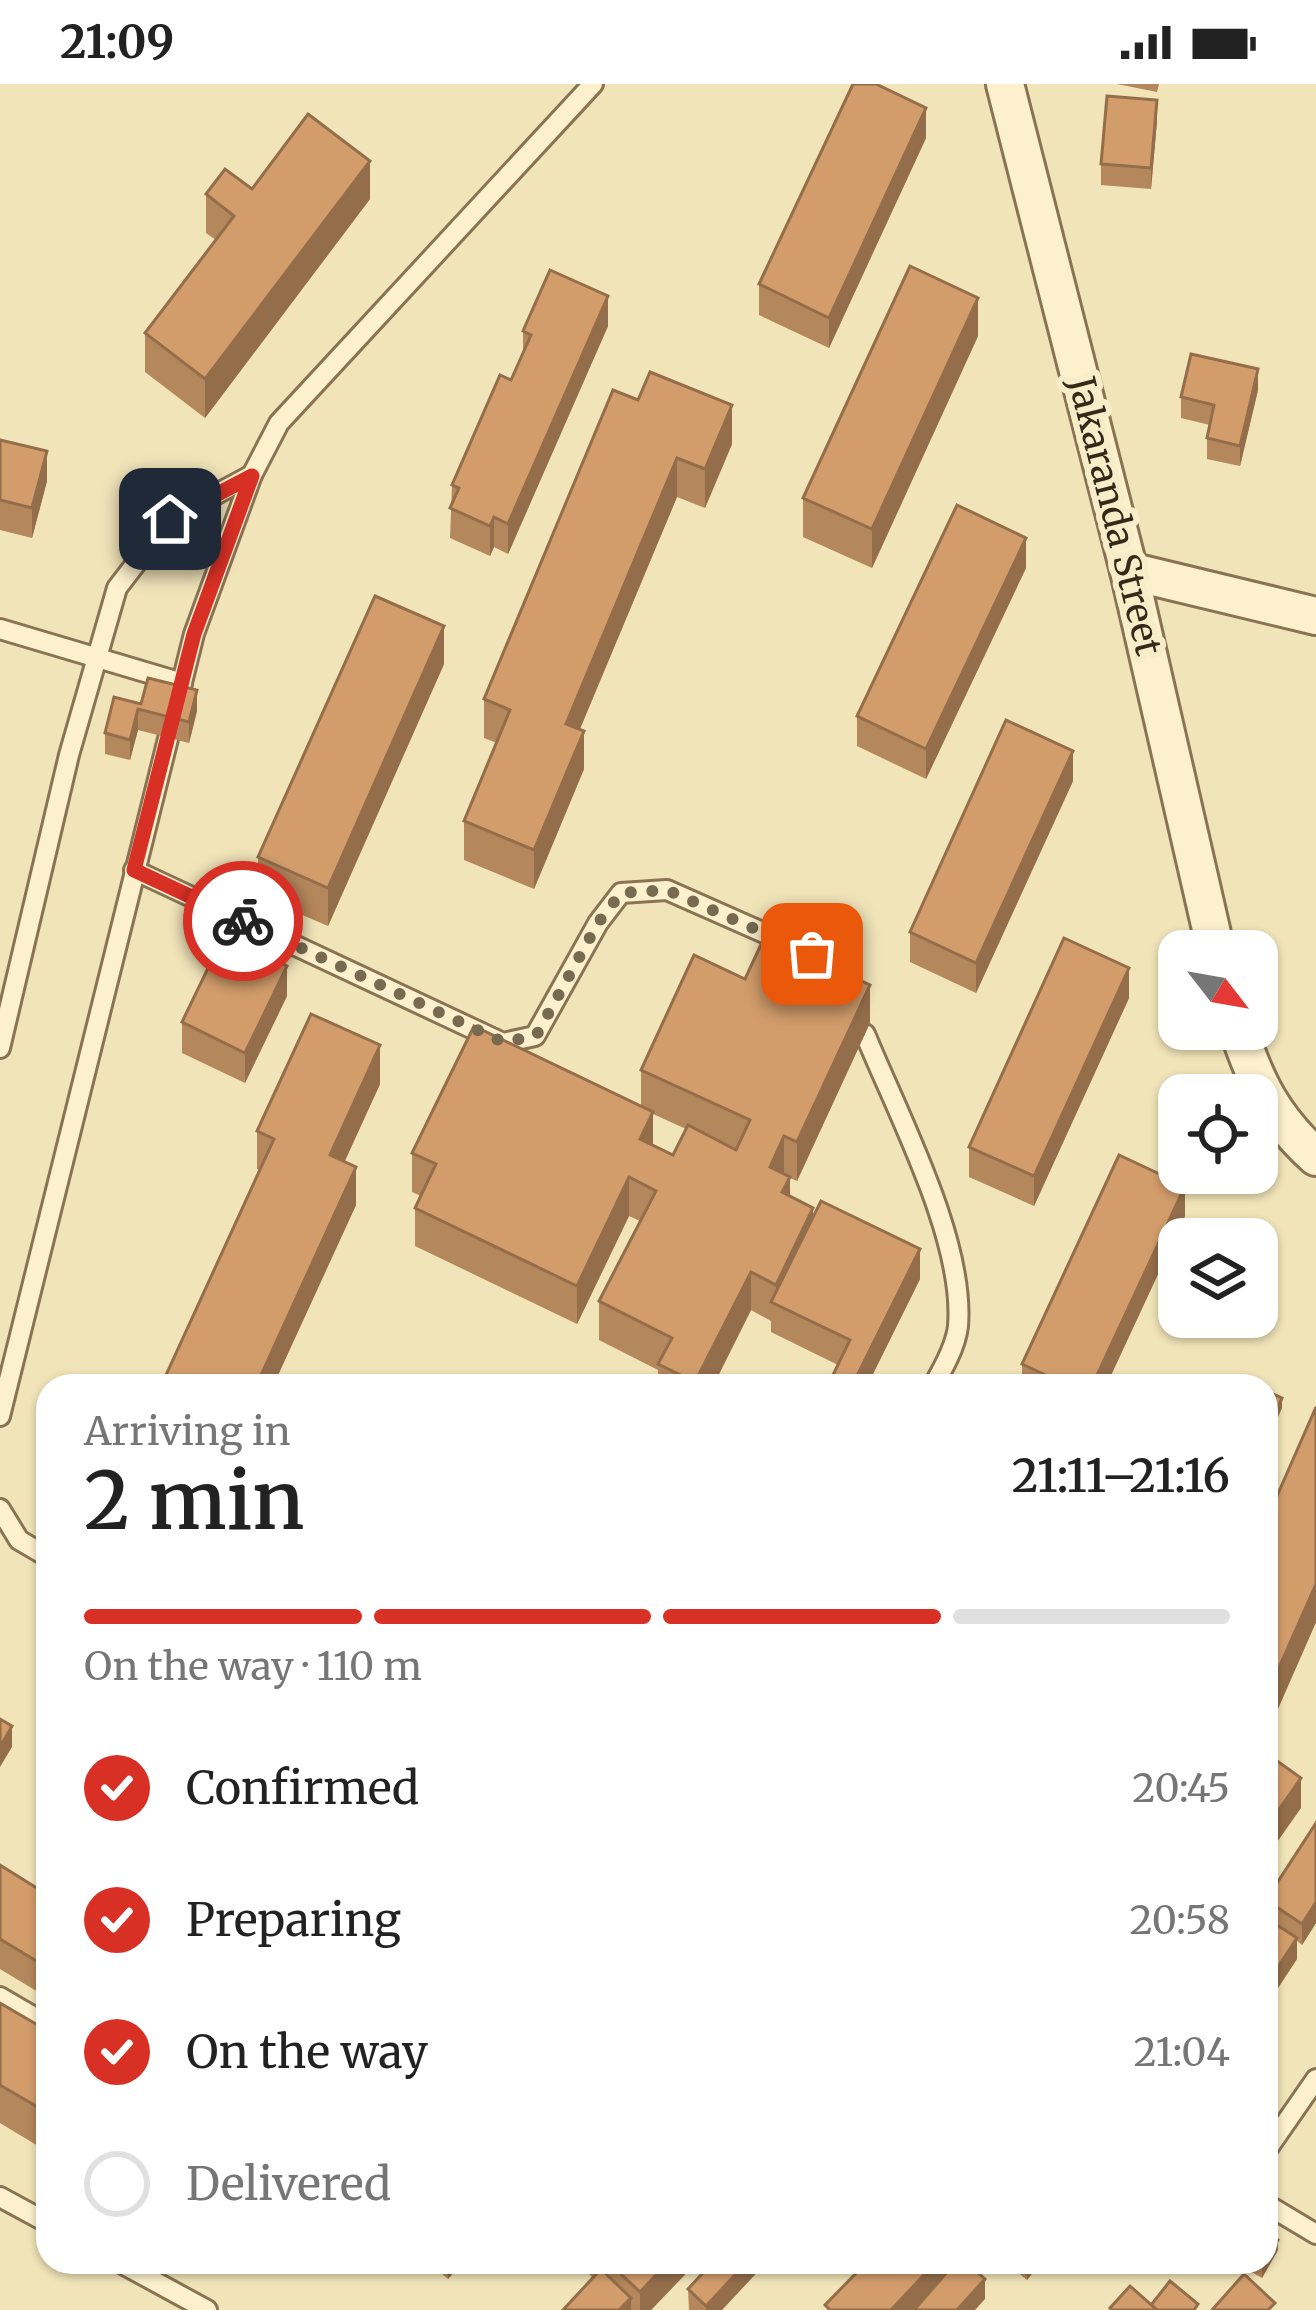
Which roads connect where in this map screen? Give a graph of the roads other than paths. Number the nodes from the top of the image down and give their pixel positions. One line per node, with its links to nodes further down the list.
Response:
1 (593, 84): 3 (lane)
2 (1005, 84): 4 (street, Jakaranda Street)
3 (252, 476): 7 (lane); 8 (lane)
4 (1129, 571): 5 (street); 10 (street, Jakaranda Street)
5 (1316, 616)
6 (0, 629): 7 (lane)
7 (97, 658): 8 (lane); 13 (lane)
8 (182, 683): 9 (lane)
9 (134, 870): 11 (lane); 17 (lane)
10 (1211, 930)
11 (842, 989)
12 (865, 1034): 16 (lane)
13 (0, 1048)
14 (1245, 1050): 15 (street)
15 (1316, 1157)
16 (938, 1374)
17 (0, 1416)
18 (0, 1509): 19 (lane)
19 (36, 1550)
20 (0, 1997): 21 (lane)
21 (36, 2018)
22 (1316, 2079): 23 (lane)
23 (1278, 2134)
24 (0, 2197): 26 (lane)
25 (1278, 2211): 27 (lane)
26 (36, 2216)
27 (1316, 2234)
28 (141, 2274): 29 (lane)
29 (207, 2310)

